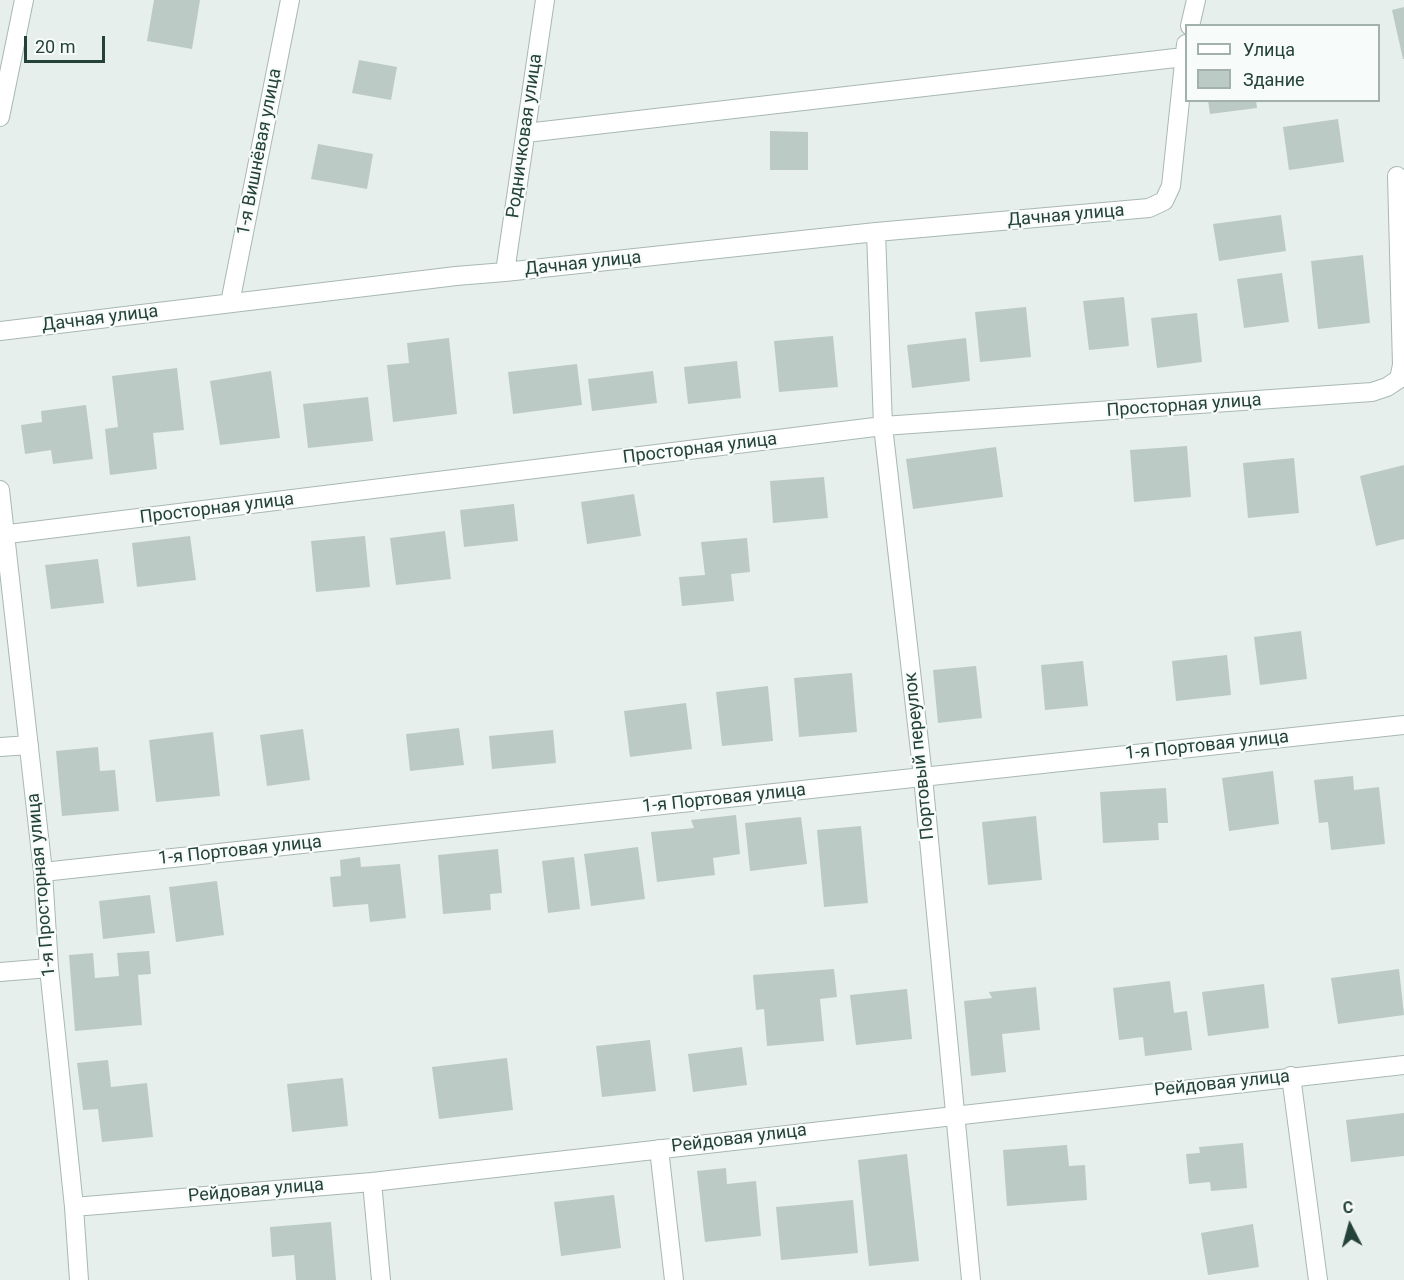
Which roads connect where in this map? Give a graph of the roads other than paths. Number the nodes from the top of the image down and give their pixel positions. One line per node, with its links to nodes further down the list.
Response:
1 (24, 0): 7 (street)
2 (290, 0): 12 (street, 1-я Вишнёвая улица)
3 (545, 0): 8 (street, Родничковая улица)
4 (1196, 0): 5 (street)
5 (1190, 24)
6 (1185, 51): 8 (street); 10 (street, Дачная улица)
7 (0, 117)
8 (526, 133): 11 (street, Родничковая улица)
9 (1397, 176): 14 (street, Просторная улица)
10 (876, 232): 11 (street, Дачная улица); 14 (street, Портовый переулок)
11 (506, 272): 12 (street, Дачная улица)
12 (230, 303): 13 (street, Дачная улица)
13 (0, 331)
14 (883, 426): 16 (street, Просторная улица); 20 (street, Портовый переулок)
15 (0, 490): 16 (street, 1-я Просторная улица)
16 (2, 535): 18 (street, 1-я Просторная улица)
17 (1404, 725): 20 (street, 1-я Портовая улица)
18 (28, 745): 19 (street); 21 (street, 1-я Просторная улица)
19 (0, 747)
20 (923, 777): 21 (street, 1-я Портовая улица); 26 (street, Портовый переулок)
21 (43, 872): 22 (street, 1-я Просторная улица)
22 (50, 968): 23 (street); 29 (street, 1-я Просторная улица)
23 (0, 972)
24 (1404, 1065): 25 (street, Рейдовая улица)
25 (1291, 1076): 26 (street, Рейдовая улица); 34 (street)
26 (955, 1114): 27 (street, Рейдовая улица); 33 (street, Портовый переулок)
27 (658, 1149): 28 (street, Рейдовая улица); 32 (street)
28 (372, 1182): 29 (street, Рейдовая улица); 31 (street)
29 (74, 1207): 30 (street, 1-я Просторная улица)
30 (79, 1280)
31 (381, 1280)
32 (674, 1280)
33 (971, 1280)
34 (1318, 1280)

